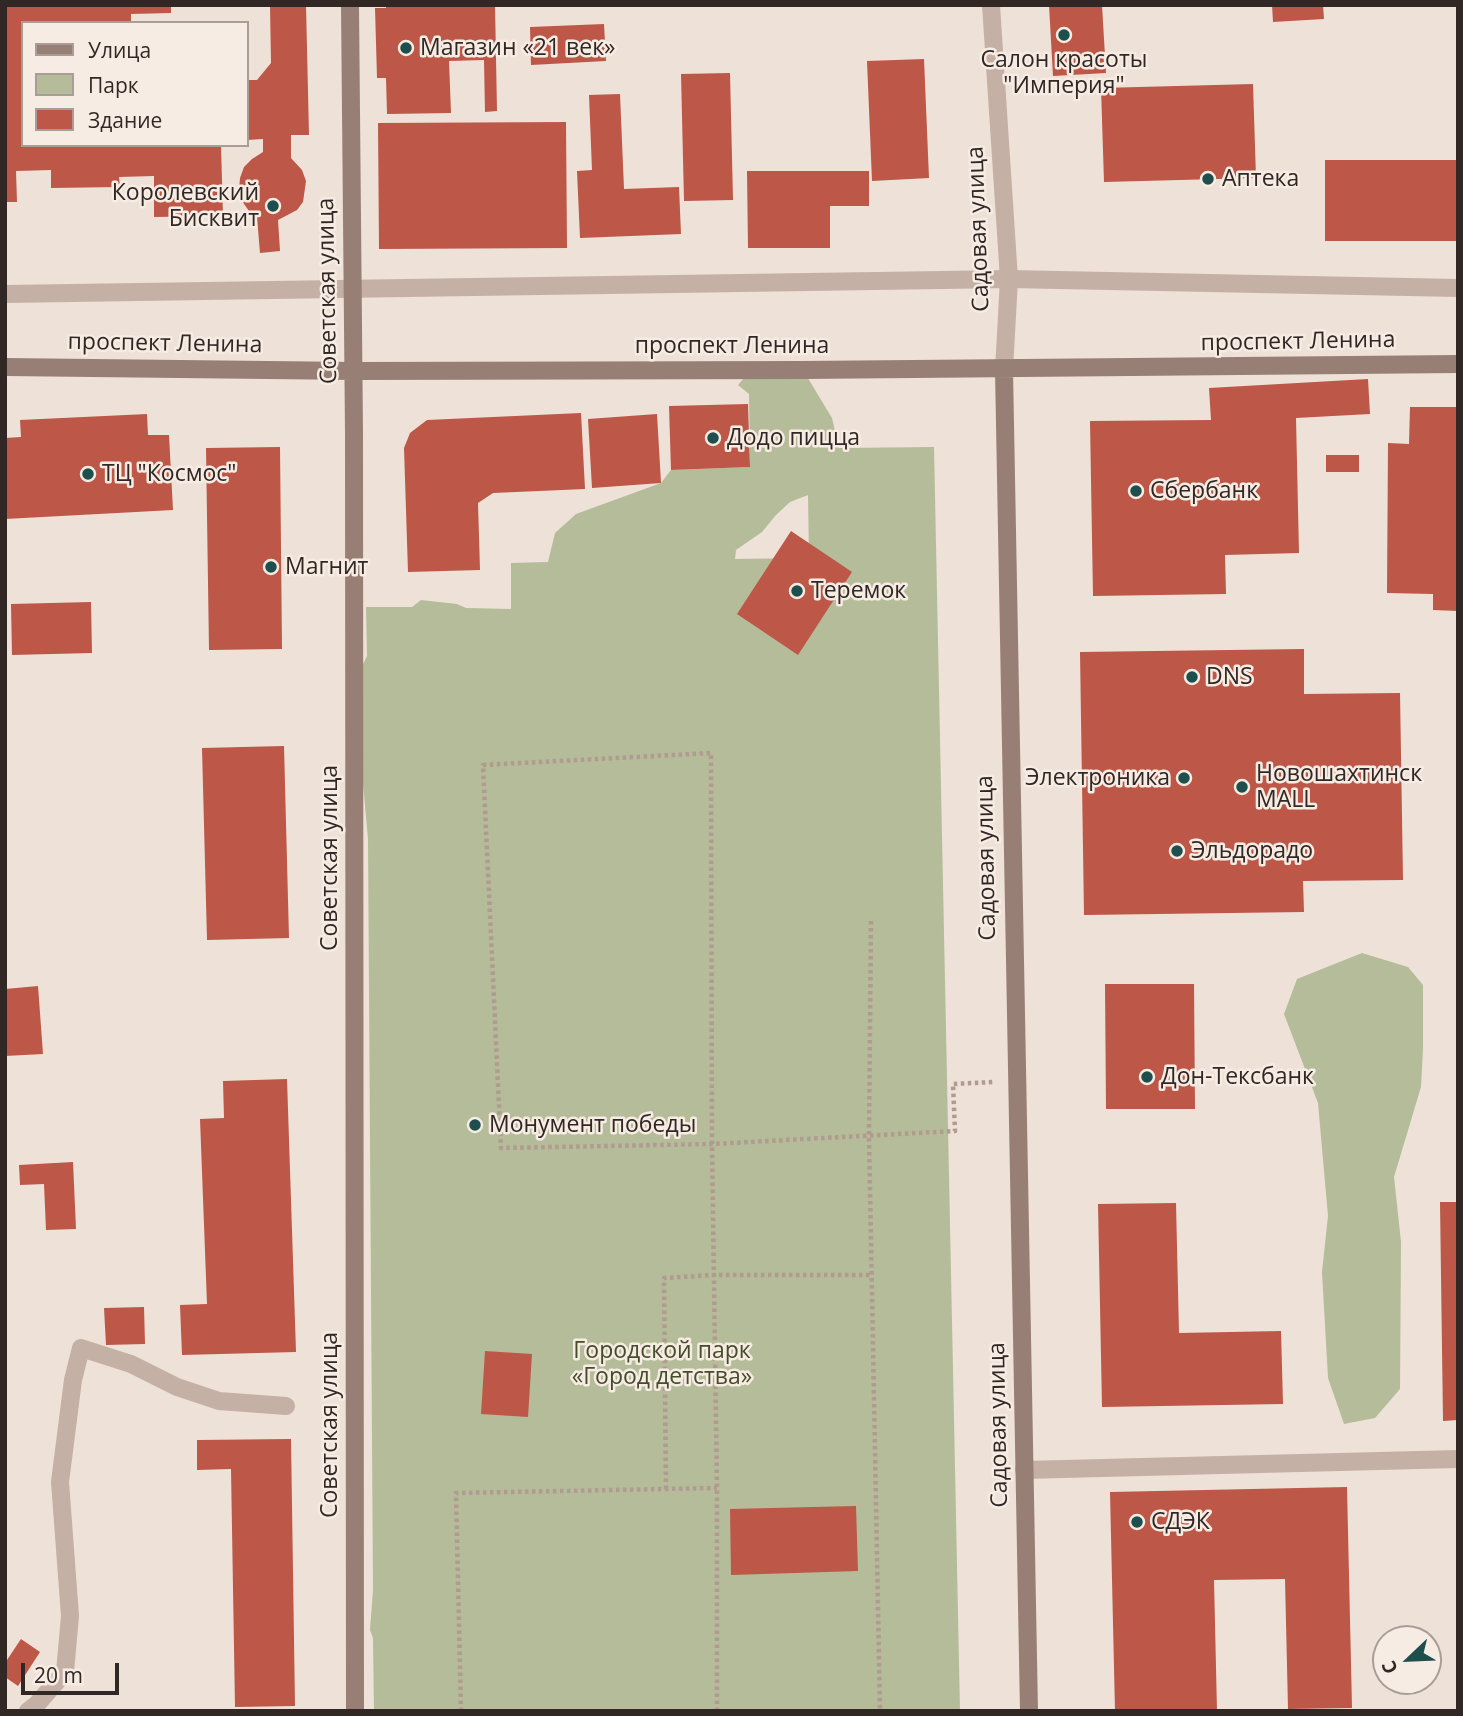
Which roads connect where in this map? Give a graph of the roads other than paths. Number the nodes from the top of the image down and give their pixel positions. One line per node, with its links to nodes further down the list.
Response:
1 (350, 5): 5 (street, Советская улица)
2 (991, 5): 3 (street, Садовая улица)
3 (1009, 279): 4 (street); 5 (street); 9 (street, Садовая улица)
4 (1458, 288)
5 (351, 289): 6 (street); 10 (street, Советская улица)
6 (5, 294)
7 (1458, 365): 9 (street, проспект Ленина)
8 (5, 367): 10 (street, проспект Ленина)
9 (1004, 370): 10 (street, проспект Ленина); 13 (street, Садовая улица)
10 (354, 371): 15 (street, Советская улица)
11 (286, 1406): 14 (street)
12 (1458, 1459): 13 (street)
13 (1024, 1470): 16 (street, Садовая улица)
14 (28, 1711)
15 (355, 1711)
16 (1029, 1711)

